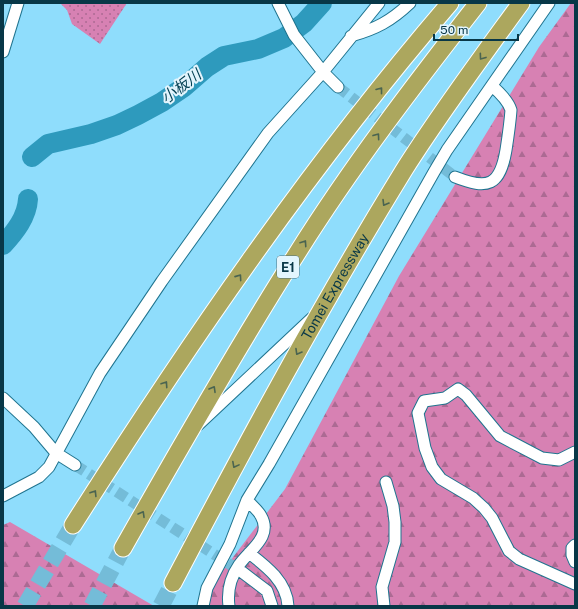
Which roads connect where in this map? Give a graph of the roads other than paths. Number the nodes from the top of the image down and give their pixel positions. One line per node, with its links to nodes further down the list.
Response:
1 (18, 3): 10 (street)
2 (278, 3): 11 (street)
3 (379, 3): 9 (street)
4 (410, 3): 9 (street)
5 (450, 3): 24 (highway, E1, one-way to 5)
6 (478, 3): 17 (highway, E1, one-way to 6)
7 (521, 3): 15 (highway, Tomei Expressway, one-way to 15)
8 (549, 3): 12 (street)
9 (350, 36): 11 (street)
10 (3, 52)
11 (323, 72): 13 (street); 19 (street)
12 (492, 86): 14 (street); 23 (street)
13 (338, 87)
14 (455, 177)
15 (323, 308): 17 (street); 30 (highway, Tomei Expressway, one-way to 30)
16 (3, 398): 19 (street)
17 (186, 437): 26 (highway, E1, one-way to 17)
18 (575, 452): 31 (street)
19 (56, 453): 20 (street); 22 (street)
20 (75, 465)
21 (386, 482): 36 (street)
22 (3, 496)
23 (247, 500): 27 (street); 32 (street)
24 (73, 525)
25 (575, 545): 28 (street)
26 (122, 548)
27 (249, 553): 33 (street); 35 (street)
28 (575, 562)
29 (242, 572): 34 (street)
30 (173, 583)
31 (575, 584)
32 (203, 606)
33 (229, 606)
34 (272, 606)
35 (288, 606)
36 (384, 606)

